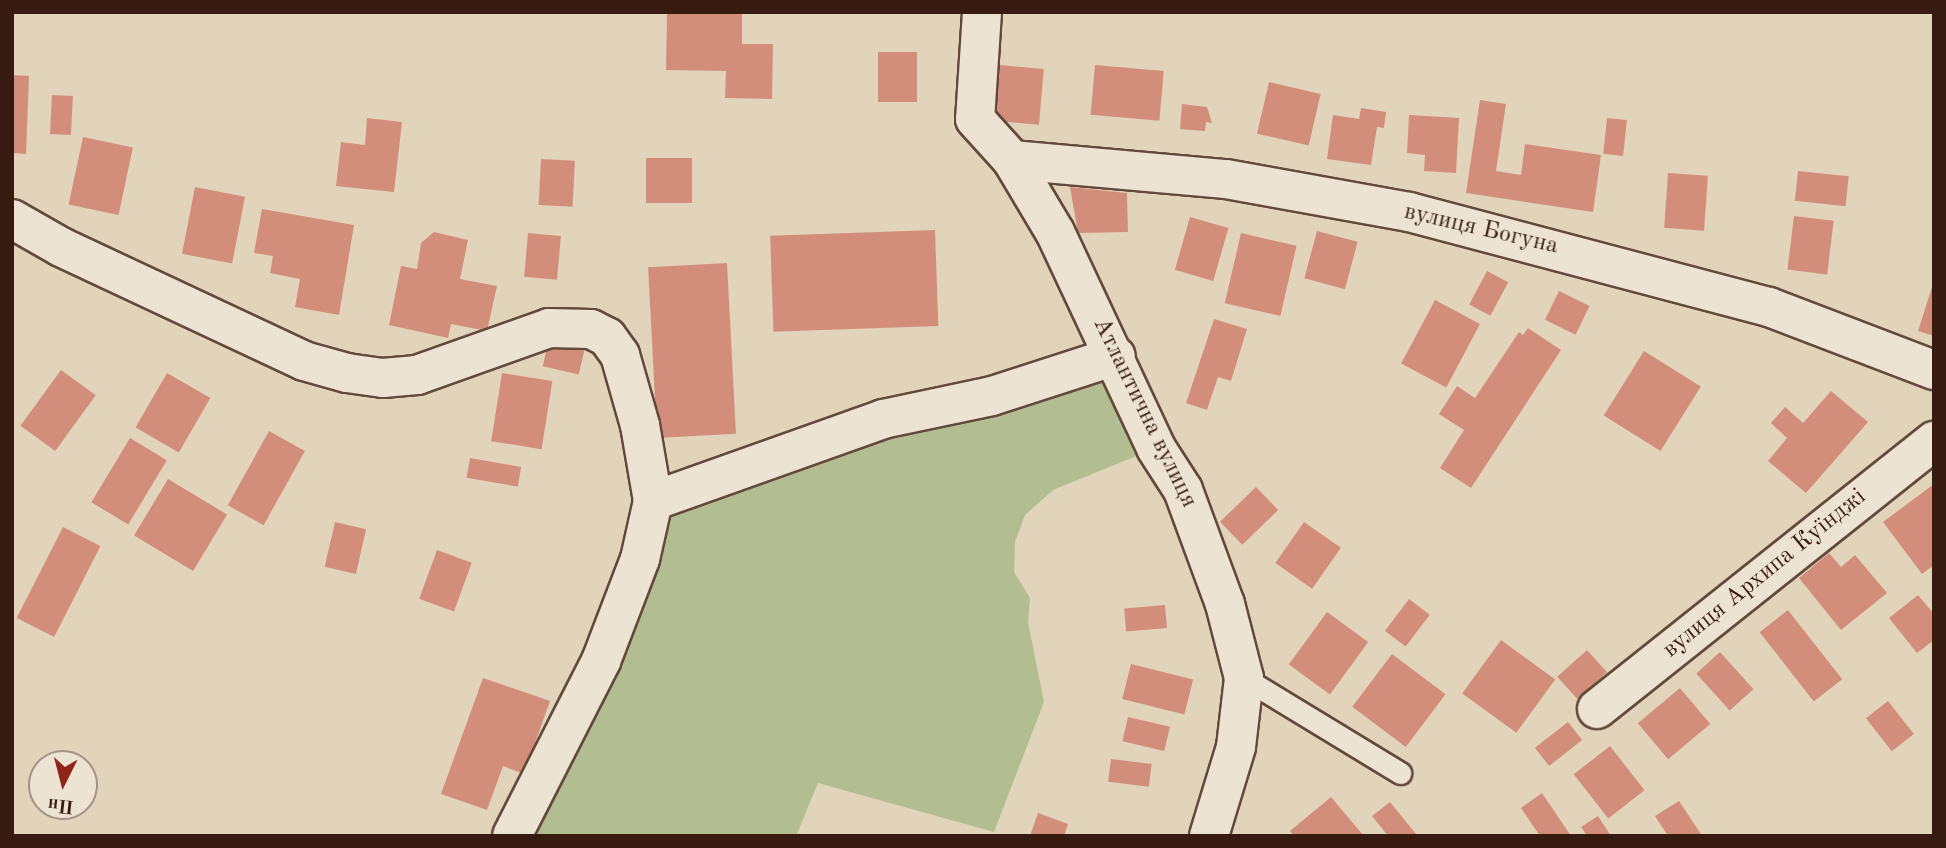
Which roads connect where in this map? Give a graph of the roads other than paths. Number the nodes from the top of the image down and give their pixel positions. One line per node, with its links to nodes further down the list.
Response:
1 (982, 12): 2 (street, Атлантична вулиця)
2 (1012, 160): 4 (street, Атлантична вулиця); 5 (street, вулиця Богуна)
3 (12, 219): 7 (street)
4 (1116, 356): 7 (street); 8 (street, Атлантична вулиця)
5 (1934, 370)
6 (1934, 441): 9 (street, вулиця Архипа Куїнджі)
7 (653, 500): 11 (street)
8 (1244, 678): 10 (lane); 12 (street, Атлантична вулиця)
9 (1597, 709)
10 (1400, 773)
11 (512, 836)
12 (1209, 836)

